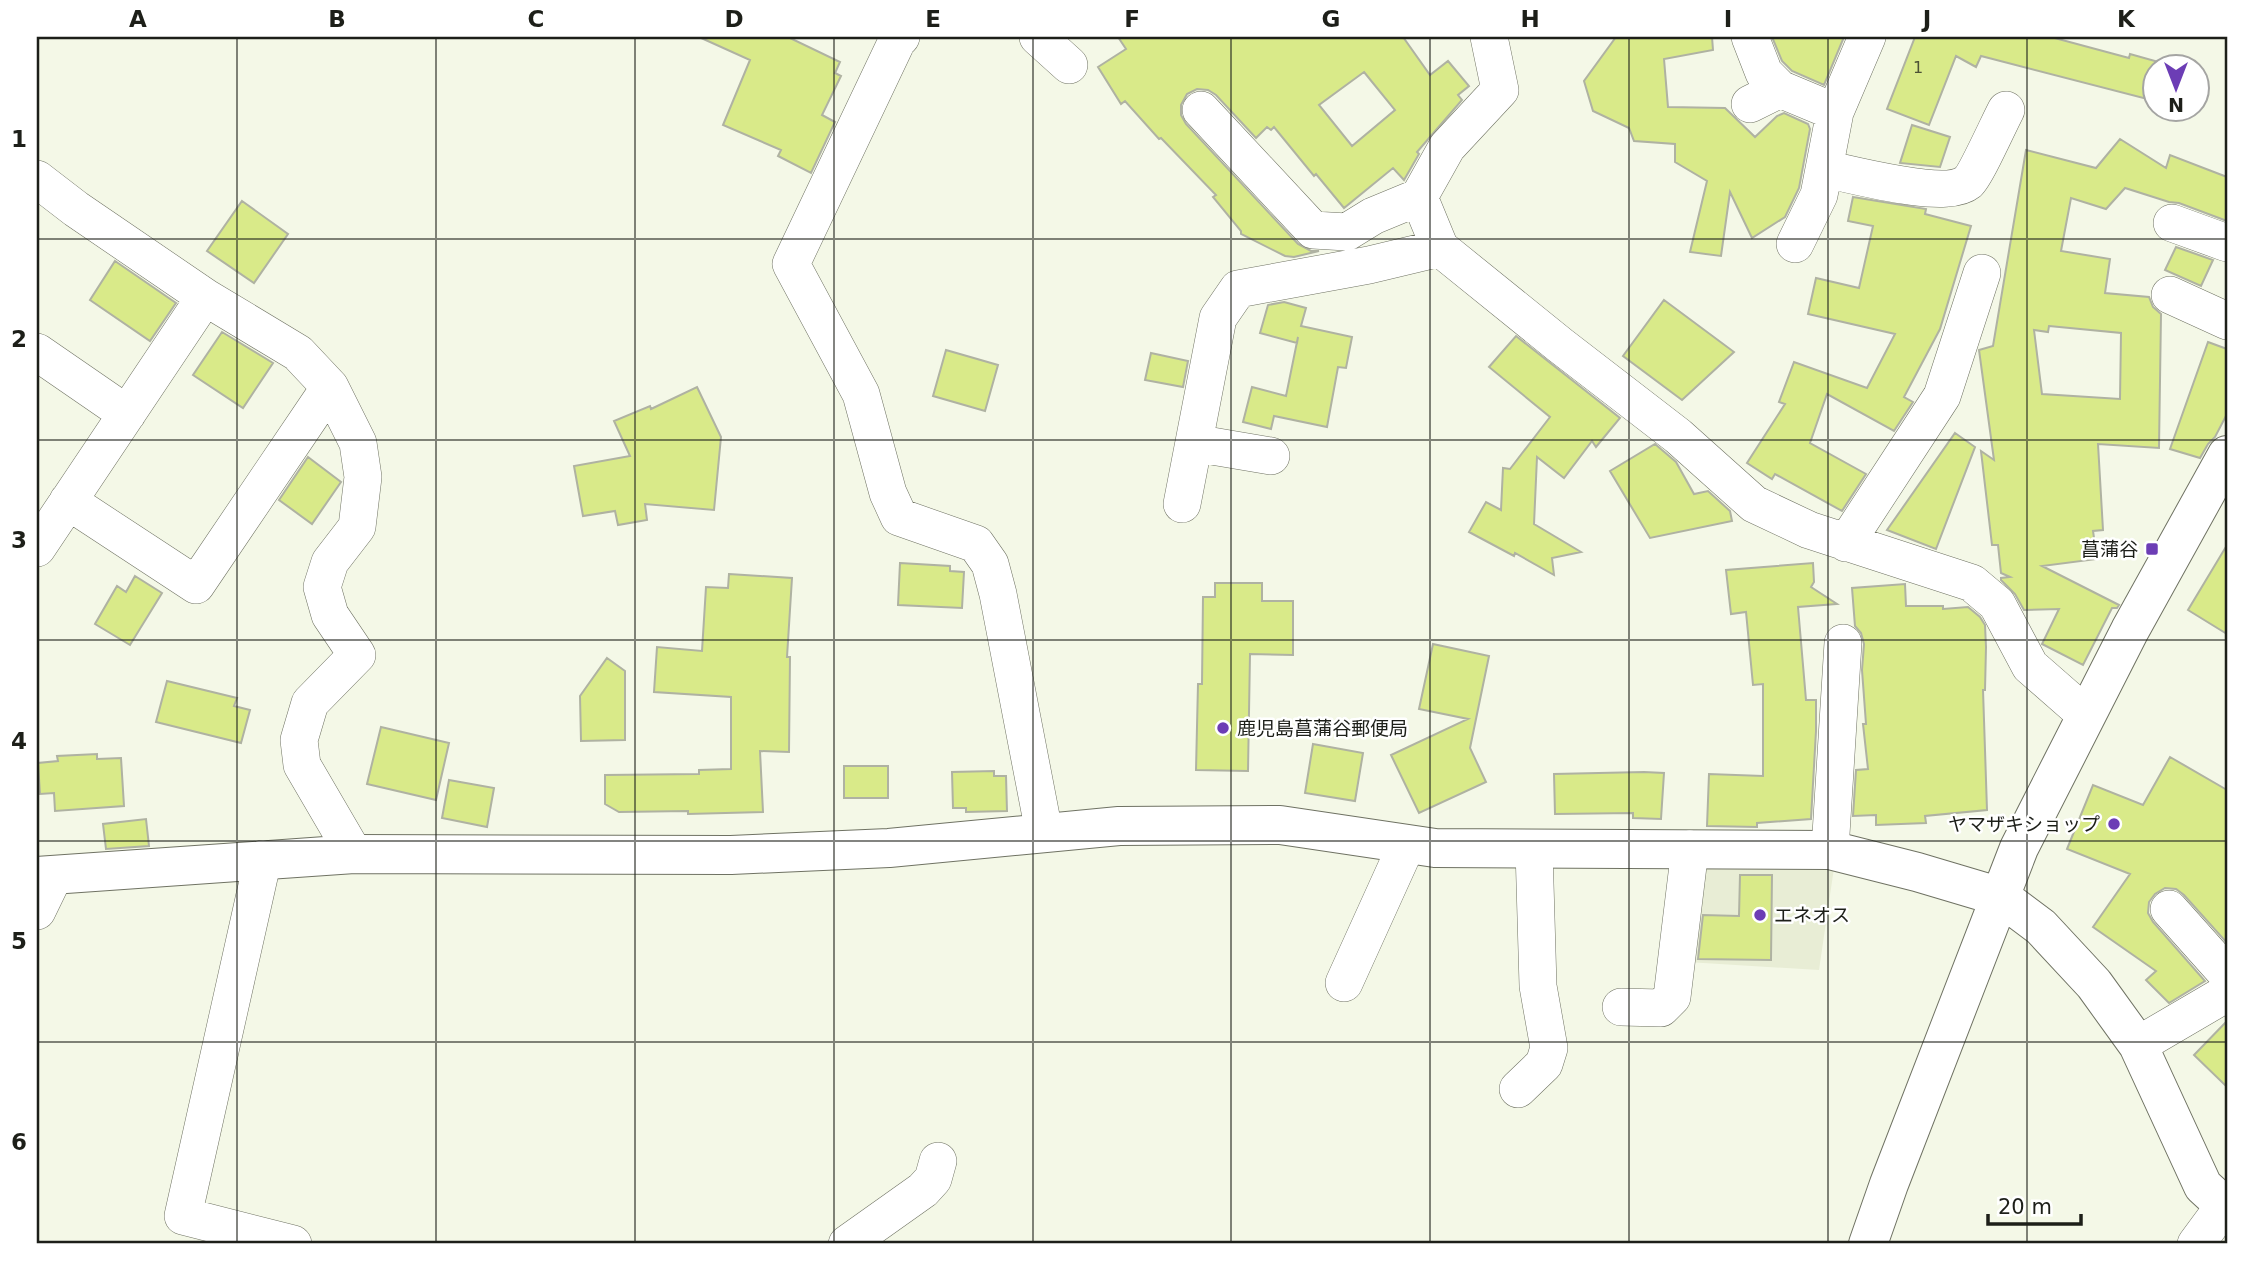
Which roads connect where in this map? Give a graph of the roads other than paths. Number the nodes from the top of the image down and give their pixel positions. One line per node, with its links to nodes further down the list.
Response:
1 (1489, 37): 10 (street)
2 (1750, 37): 7 (street)
3 (1867, 37): 7 (street)
4 (896, 38): 31 (street)
5 (1201, 110): 10 (street)
6 (2006, 110): 8 (street)
7 (1835, 112): 8 (street)
8 (1825, 169): 13 (street)
9 (37, 179): 17 (street)
10 (1419, 197): 14 (street)
11 (2172, 223): 12 (street)
12 (2227, 243)
13 (1795, 244)
14 (1440, 248): 22 (street); 27 (street)
15 (1982, 273): 27 (street)
16 (2170, 295): 18 (street)
17 (205, 297): 20 (street); 21 (street)
18 (2227, 321)
19 (37, 352): 21 (street)
20 (330, 387): 25 (street); 36 (street)
21 (127, 414): 25 (street)
22 (1194, 443): 24 (street); 26 (street)
23 (2227, 455): 30 (street)
24 (1271, 456)
25 (68, 501): 28 (street)
26 (1182, 504)
27 (1846, 543): 30 (street)
28 (37, 548)
29 (1843, 643): 35 (street)
30 (2086, 715): 39 (street)
31 (1044, 832): 32 (street); 36 (street)
32 (1407, 844): 33 (street); 43 (street)
33 (1534, 849): 34 (street); 47 (street)
34 (1690, 849): 35 (street); 45 (street)
35 (1830, 849): 39 (street)
36 (354, 854): 37 (street)
37 (263, 859): 38 (street); 50 (street)
38 (45, 876): 41 (street)
39 (2001, 897): 46 (street); 52 (street)
40 (2169, 909): 42 (street)
41 (37, 911)
42 (2227, 974)
43 (1343, 983)
44 (2227, 993): 46 (street)
45 (1621, 1007)
46 (2138, 1045): 49 (street)
47 (1518, 1089)
48 (938, 1161): 51 (street)
49 (2226, 1207): 53 (street)
50 (293, 1244)
51 (847, 1244)
52 (1868, 1244)
53 (2196, 1244)

